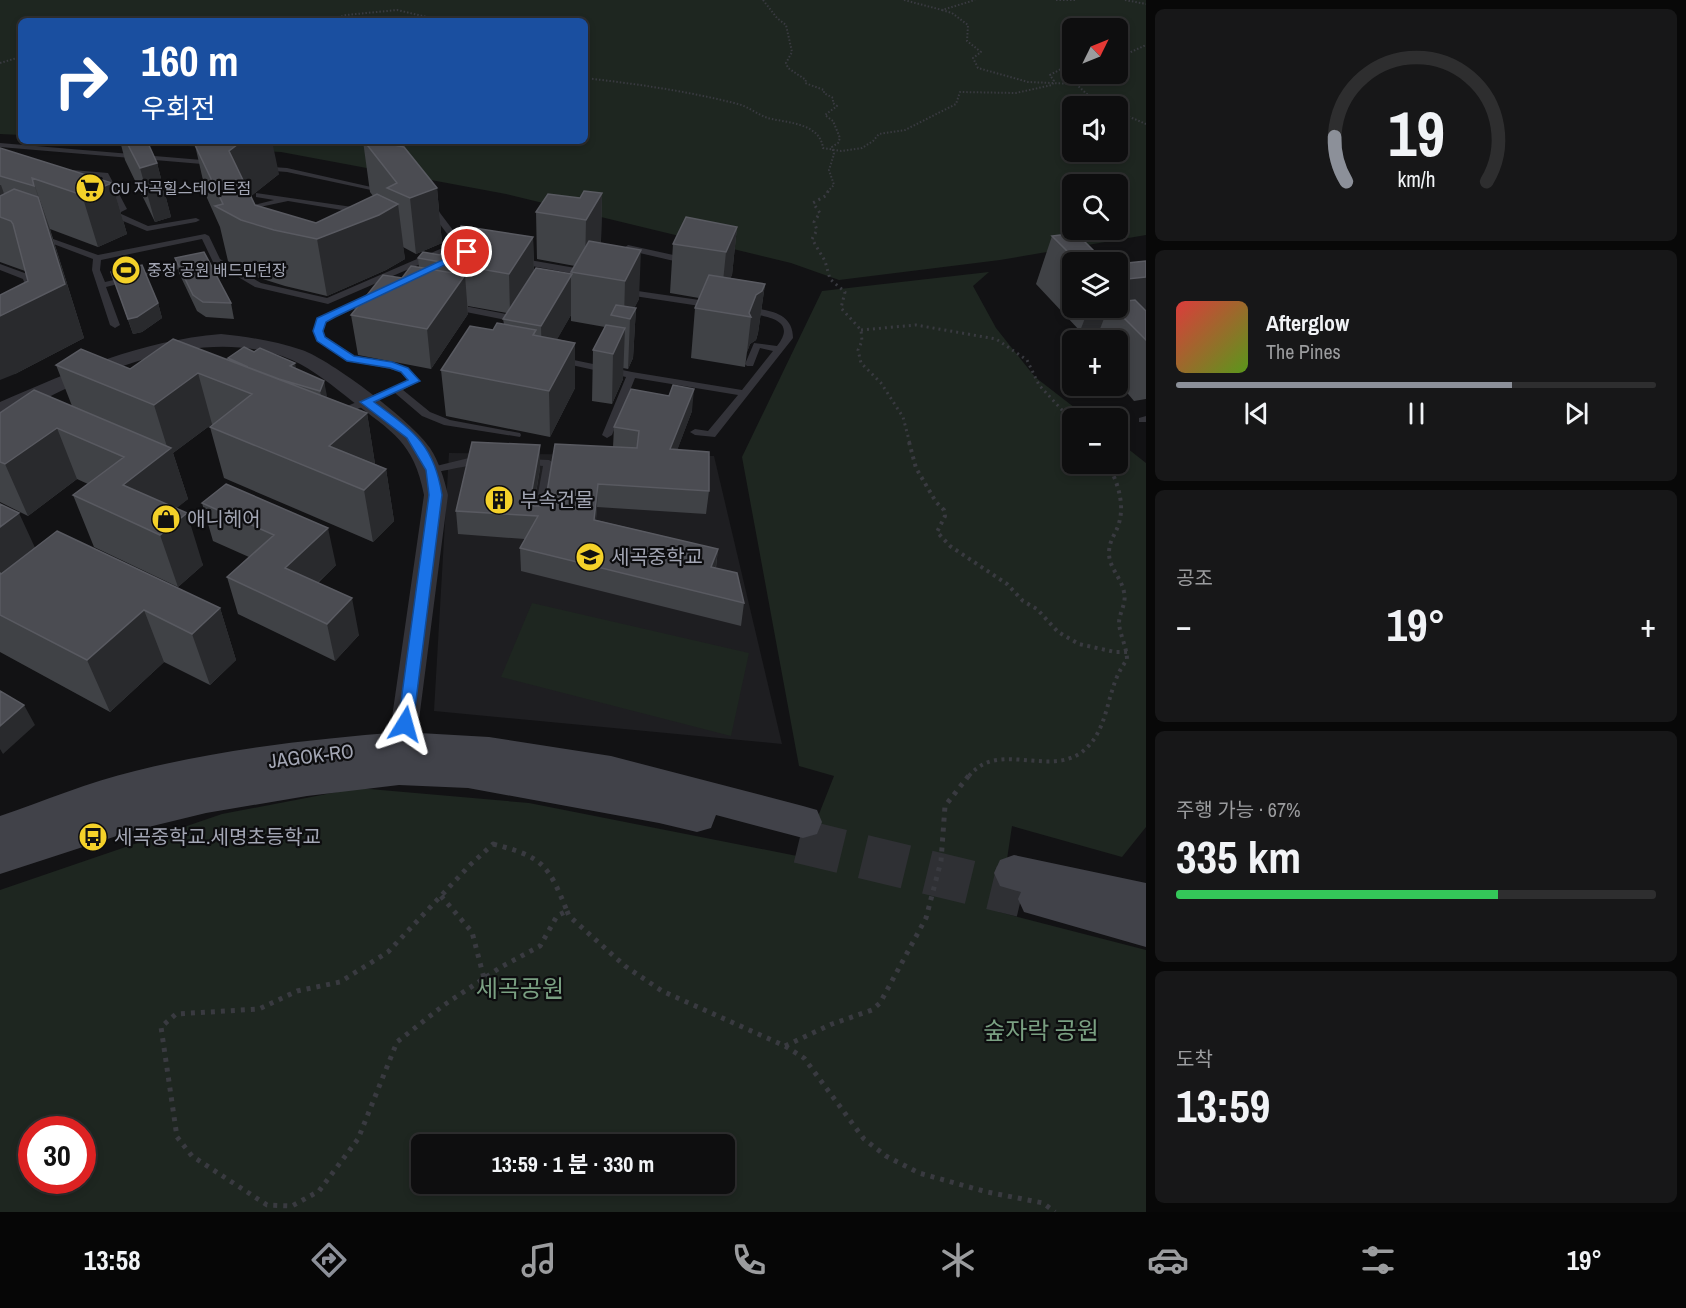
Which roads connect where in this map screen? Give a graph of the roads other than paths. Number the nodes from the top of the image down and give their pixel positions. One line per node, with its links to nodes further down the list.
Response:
1 (0, 145): 2 (lane)
2 (219, 163)
3 (251, 167): 5 (lane)
4 (49, 170): 9 (lane)
5 (391, 192)
6 (259, 195): 7 (lane)
7 (288, 199): 7 (lane)
8 (425, 199): 15 (lane)
9 (112, 213): 10 (lane); 11 (lane)
10 (94, 217)
11 (196, 219)
12 (32, 235): 13 (lane)
13 (97, 258): 15 (lane); 22 (lane)
14 (622, 258): 17 (lane)
15 (216, 260): 22 (lane)
16 (512, 260): 19 (lane)
17 (698, 263)
18 (0, 267): 25 (lane)
19 (579, 272): 20 (lane); 21 (lane)
20 (600, 275)
21 (573, 282)
22 (103, 285): 30 (lane)
23 (614, 290): 27 (lane)
24 (387, 292): 35 (lane)
25 (22, 299)
26 (442, 305): 29 (lane)
27 (718, 306)
28 (739, 309): 31 (lane)
29 (506, 317)
30 (115, 325)
31 (781, 349): 32 (lane); 36 (lane)
32 (750, 364)
33 (557, 374): 34 (lane)
34 (632, 375): 36 (lane); 42 (lane)
35 (396, 389): 37 (lane); 41 (lane)
36 (746, 393): 40 (lane)
37 (366, 402): 38 (street); 39 (lane); 45 (street)
38 (0, 410)
39 (331, 417)
40 (695, 432)
41 (516, 435)
42 (607, 435)
43 (495, 460): 45 (lane)
44 (517, 461): 46 (lane)
45 (432, 470): 47 (street)
46 (539, 524)
47 (401, 758): 48 (main road, JAGOK-RO); 49 (main road, JAGOK-RO); 50 (main road, JAGOK-RO)
48 (801, 831)
49 (0, 833)
50 (0, 857)
51 (1146, 901): 52 (main road)
52 (1146, 928)

